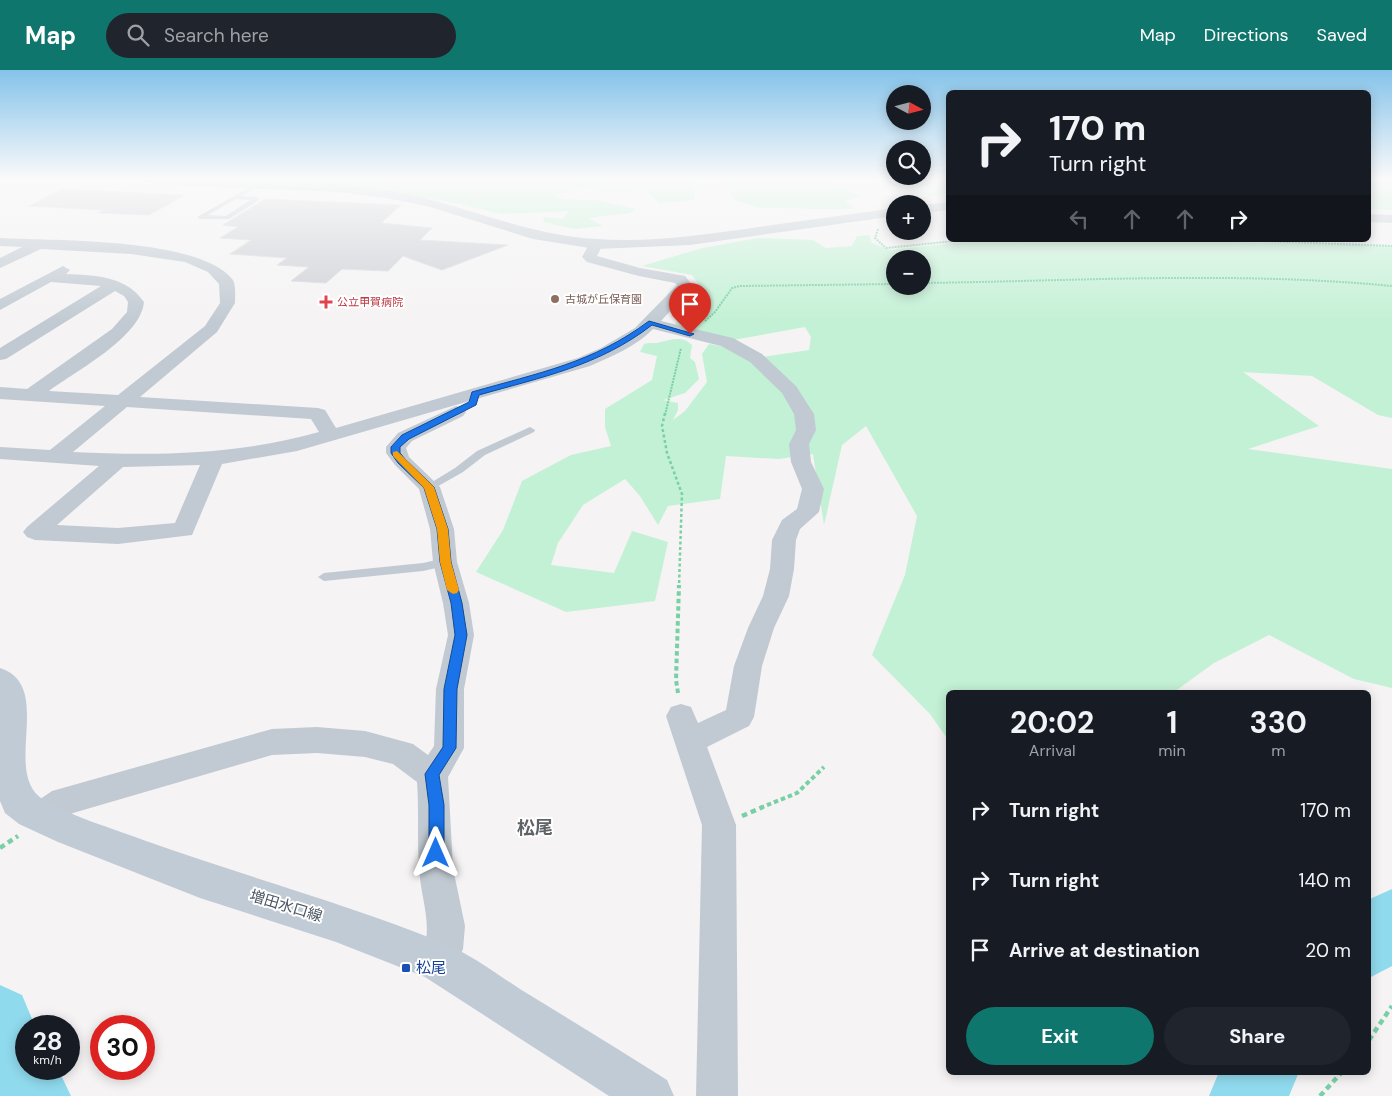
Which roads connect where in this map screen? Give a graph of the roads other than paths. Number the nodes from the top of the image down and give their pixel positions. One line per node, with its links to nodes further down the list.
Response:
1 (510, 228): 5 (street)
2 (783, 228): 5 (street)
3 (0, 242): 4 (street)
4 (39, 244): 6 (street); 7 (street)
5 (596, 244): 11 (street)
6 (102, 248): 8 (street); 16 (street)
7 (0, 264)
8 (50, 278): 9 (street); 10 (street)
9 (114, 285): 12 (street); 15 (street)
10 (0, 305)
11 (651, 323): 14 (street); 31 (street)
12 (0, 355)
13 (0, 393): 15 (street)
14 (475, 394): 18 (street); 23 (street)
15 (31, 395): 16 (street)
16 (123, 401): 18 (street); 20 (street)
17 (530, 430): 23 (lane)
18 (330, 435): 21 (street)
19 (0, 453): 20 (street)
20 (54, 457): 22 (street)
21 (214, 459): 22 (street); 22 (street)
22 (116, 462)
23 (429, 487): 24 (street)
24 (445, 562): 25 (lane); 27 (street)
25 (324, 577)
26 (0, 680): 28 (main road, 増田水口線)
27 (432, 774): 28 (street); 29 (street)
28 (42, 816): 29 (main road, 増田水口線)
29 (439, 962): 30 (main road, 増田水口線)
30 (651, 1096)
31 (718, 1096)

